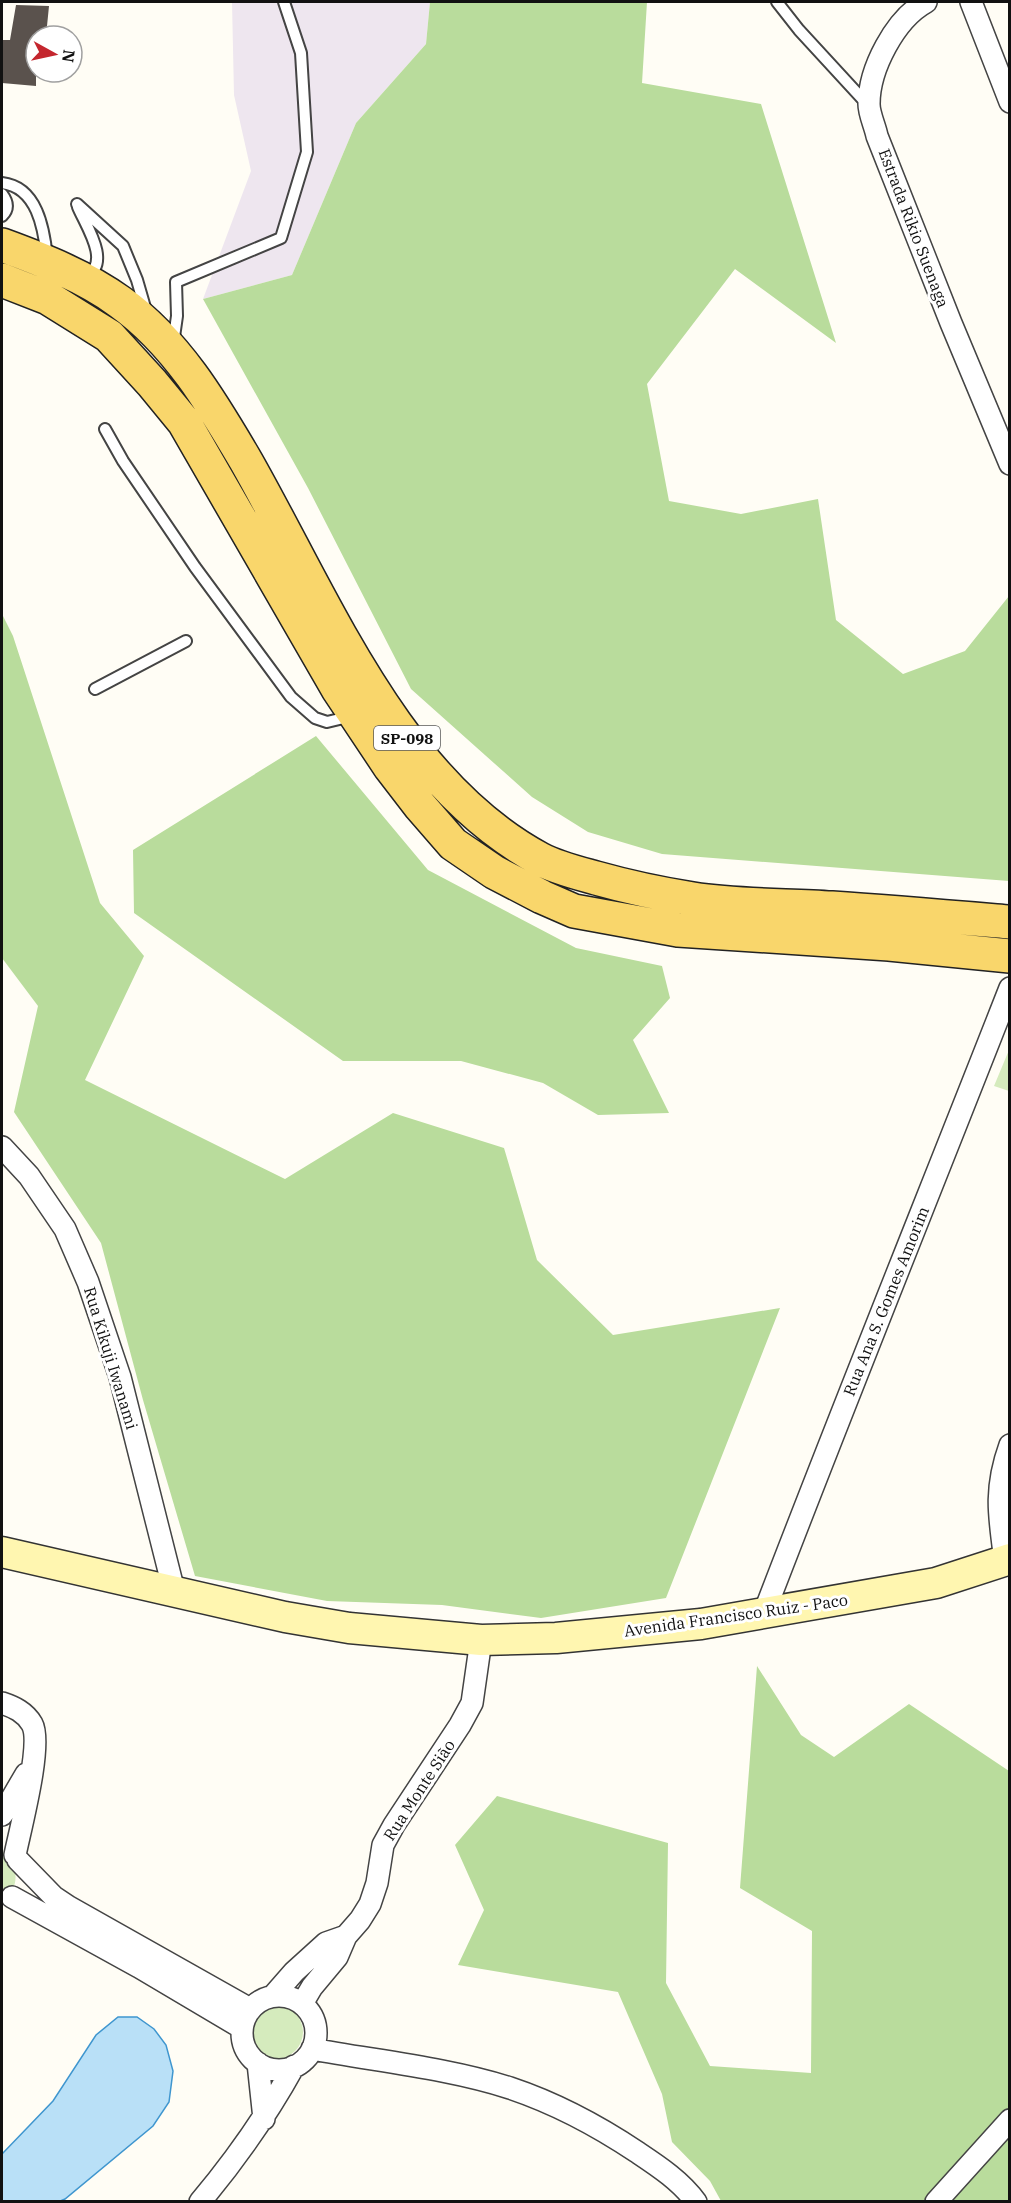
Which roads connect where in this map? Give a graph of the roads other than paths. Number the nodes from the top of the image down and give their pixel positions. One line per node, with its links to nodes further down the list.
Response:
1 (284, 2): 15 (lane)
2 (777, 2): 6 (lane)
3 (927, 2): 6 (street, Estrada Rikio Suenaga)
4 (971, 2): 5 (street)
5 (1010, 102)
6 (869, 105): 17 (street, Estrada Rikio Suenaga)
7 (2, 183): 11 (lane)
8 (2, 194): 9 (lane)
9 (2, 216)
10 (2, 245): 11 (main road, SP-098)
11 (47, 261): 12 (main road, SP-098)
12 (81, 278): 14 (main road, SP-098); 14 (lane)
13 (2, 280): 20 (main road, SP-098)
14 (150, 327): 15 (main road, SP-098)
15 (172, 350): 21 (main road, SP-098)
16 (105, 429): 20 (lane)
17 (1010, 464)
18 (186, 641): 19 (lane)
19 (95, 689)
20 (355, 715): 22 (main road, SP-098)
21 (1010, 922)
22 (1010, 956)
23 (1010, 988): 29 (street, Rua Ana S. Gomes Amorim)
24 (2, 1147): 28 (street, Rua Kikuji Iwanami)
25 (1010, 1445): 27 (street)
26 (2, 1552): 28 (street, Avenida Francisco Ruiz - Paco)
27 (1007, 1560): 29 (street, Avenida Francisco Ruiz - Paco)
28 (174, 1591): 30 (street, Avenida Francisco Ruiz - Paco)
29 (764, 1613): 30 (street, Avenida Francisco Ruiz - Paco)
30 (481, 1640): 36 (street, Rua Monte Sião)
31 (2, 1703): 32 (street)
32 (33, 1760): 33 (street); 34 (street)
33 (2, 1815)
34 (11, 1853): 35 (street); 39 (street)
35 (7, 1900): 39 (street)
36 (346, 1936): 37 (street, Rua Monte Sião); 38 (street, Rua Monte Sião)
37 (273, 1996): 38 (street); 39 (street)
38 (302, 2004): 40 (street)
39 (246, 2019): 41 (street)
40 (312, 2049): 42 (street); 46 (street)
41 (258, 2063): 42 (street); 43 (street)
42 (294, 2066): 43 (street)
43 (264, 2119): 45 (street)
44 (1010, 2120): 47 (street)
45 (200, 2202)
46 (696, 2202)
47 (936, 2202)

